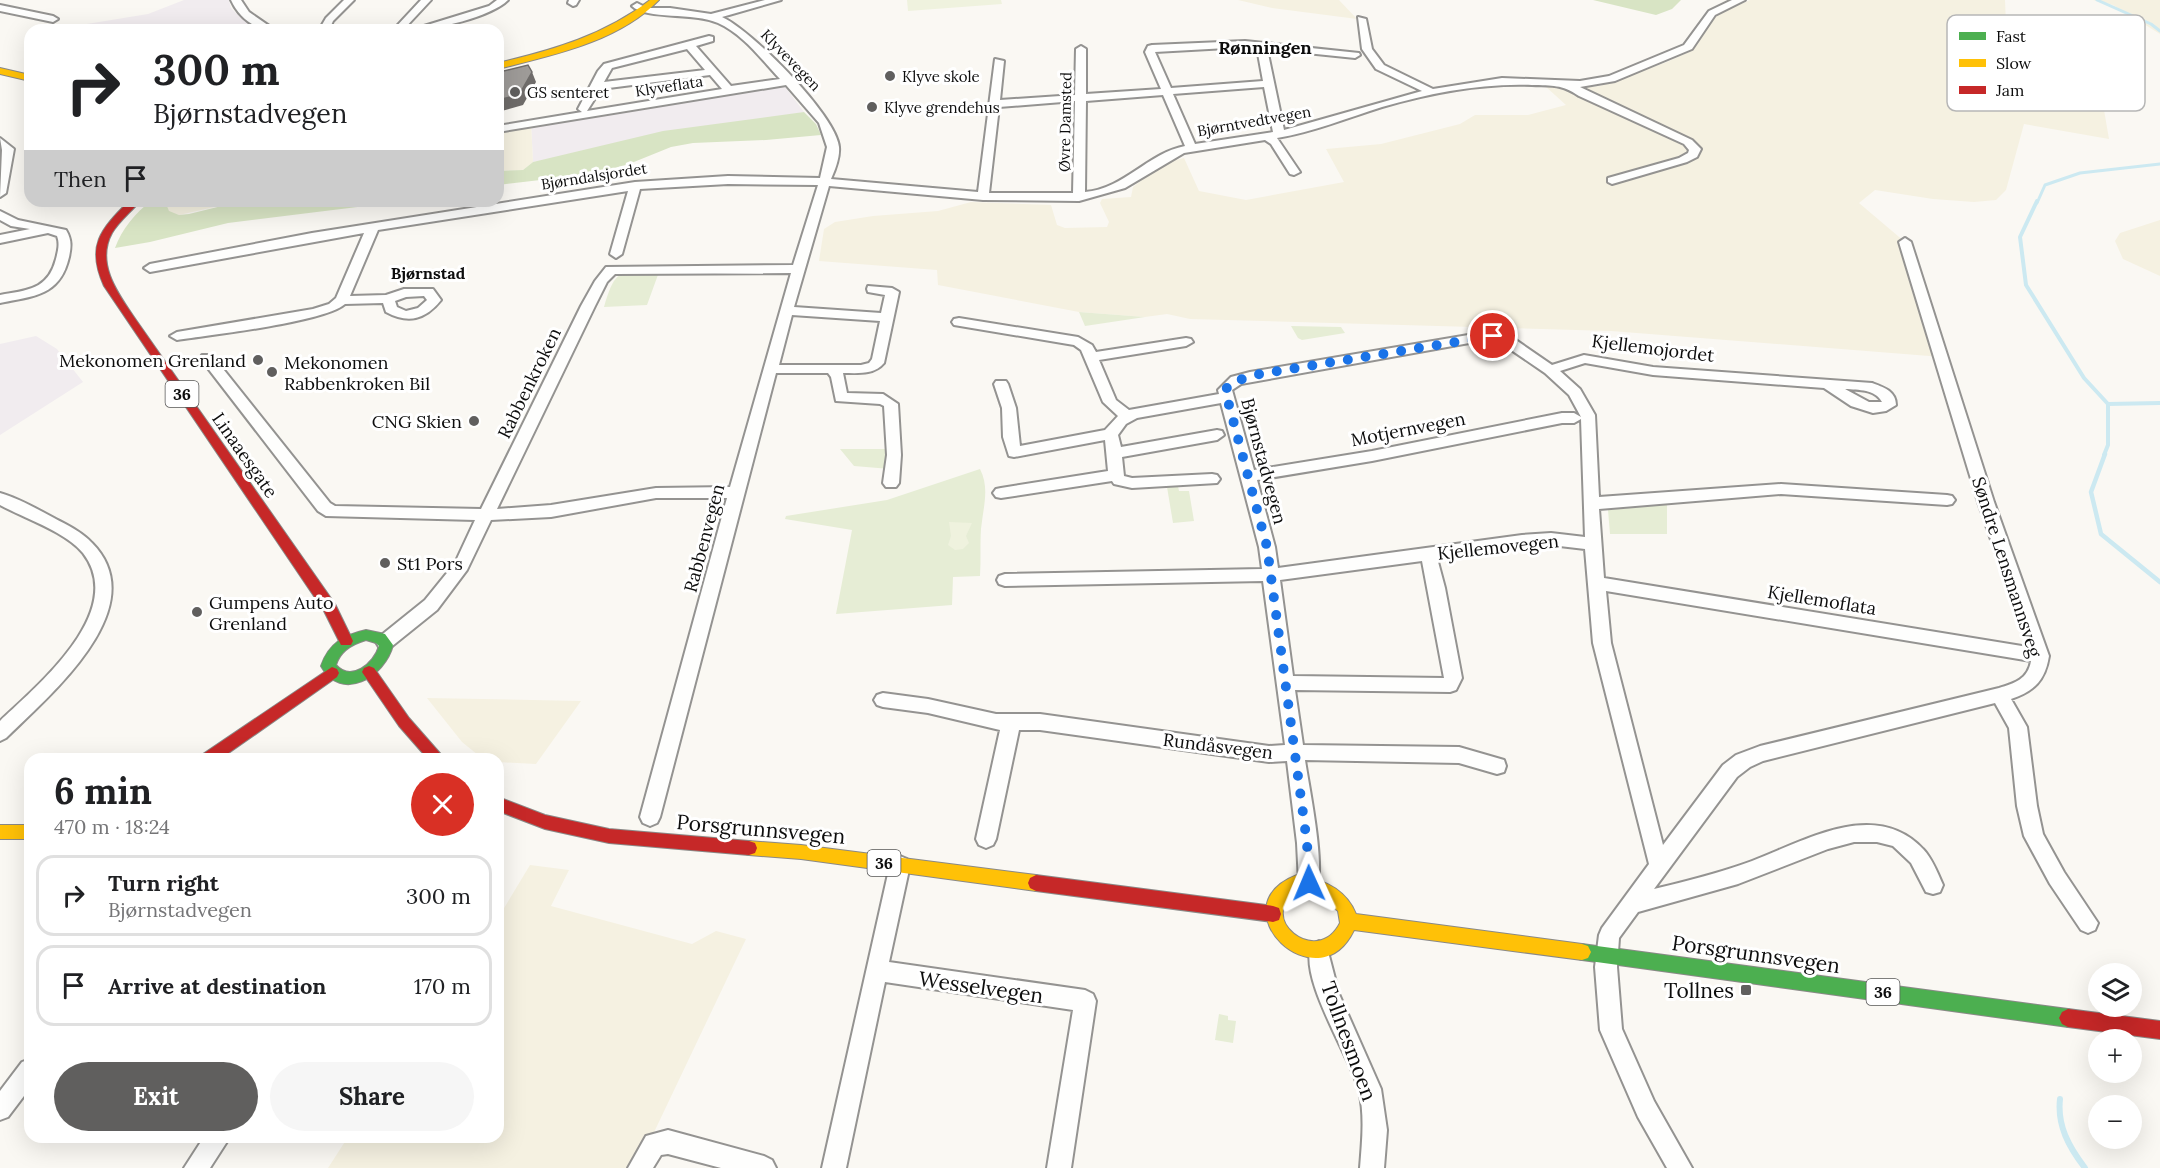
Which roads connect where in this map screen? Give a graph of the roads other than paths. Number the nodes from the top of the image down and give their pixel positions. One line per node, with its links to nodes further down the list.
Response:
1 (236, 0): 12 (street)
2 (349, 0): 13 (street)
3 (426, 0): 14 (street)
4 (503, 0): 15 (street)
5 (776, 0): 9 (street)
6 (1740, 0): 31 (street, Bjørntvedtvegen)
7 (646, 4): 9 (street, Klyvevegen); 21 (main road); 24 (main road)
8 (0, 8): 10 (street)
9 (712, 17): 29 (street, Klyvevegen)
10 (53, 19)
11 (1361, 19): 35 (street)
12 (260, 24)
13 (327, 24)
14 (404, 24)
15 (437, 24)
16 (709, 39): 17 (street)
17 (689, 45): 27 (street, Klyveflata); 32 (street, Klyveflata)
18 (1261, 45): 20 (street); 30 (street); 34 (street)
19 (1081, 49): 36 (street, Øvre Damsted)
20 (1355, 55)
21 (504, 58)
22 (999, 61): 37 (street)
23 (0, 64): 25 (main road)
24 (504, 64)
25 (24, 68)
26 (0, 71): 28 (main road)
27 (713, 72): 32 (street, Klyveflata); 33 (street, Klyveflata)
28 (24, 77)
29 (788, 81): 33 (street, Klyveflata); 46 (street, Klyvevegen)
30 (1268, 84): 34 (street); 40 (street)
31 (1568, 84): 35 (street, Bjørntvedtvegen); 45 (street)
32 (597, 86): 38 (street, Klyveflata)
33 (733, 90): 39 (street, Klyveflata)
34 (1167, 91): 36 (street); 43 (street)
35 (1432, 92): 40 (street, Bjørntvedtvegen)
36 (1080, 98): 37 (street); 50 (street, Øvre Damsted)
37 (994, 104): 49 (street)
38 (583, 109)
39 (504, 128)
40 (1279, 134): 41 (street, Bjørntvedtvegen)
41 (1267, 136): 43 (street, Bjørntvedtvegen); 44 (street)
42 (0, 141): 48 (street)
43 (1191, 147): 50 (street, Bjørntvedtvegen)
44 (1294, 172)
45 (1612, 180)
46 (823, 182): 47 (street, Bjørndalsjordet); 49 (street, Bjørntvedtvegen); 59 (street, Rabbenvegen)
47 (635, 186): 54 (street, Bjørndalsjordet); 57 (street)
48 (0, 193)
49 (983, 196): 50 (street, Bjørntvedtvegen)
50 (1079, 197)
51 (128, 207): 97 (main road, Linaaesgate / 36)
52 (0, 215): 53 (street)
53 (50, 229): 55 (street); 61 (street)
54 (372, 229): 58 (street, Bjørndalsjordet); 63 (street)
55 (0, 239)
56 (1905, 242): 99 (street, Søndre Lensmannsveg)
57 (616, 254)
58 (150, 268)
59 (799, 269): 64 (street, Rabbenvegen); 91 (street, Rabbenkroken)
60 (873, 289): 65 (street)
61 (0, 299)
62 (388, 299): 63 (street)
63 (342, 300): 67 (street)
64 (788, 311): 65 (street); 71 (street, Rabbenvegen)
65 (887, 316): 72 (street)
66 (959, 322): 69 (street)
67 (177, 336)
68 (1186, 342): 69 (street)
69 (1091, 357): 77 (street)
70 (207, 358): 91 (street)
71 (772, 369): 72 (street); 86 (street, Rabbenvegen)
72 (831, 369): 85 (street)
73 (1550, 370): 74 (street, Kjellemojordet); 76 (street, Bjørnstadvegen); 90 (street)
74 (1827, 383)
75 (1001, 384): 79 (street)
76 (1227, 397): 77 (street); 83 (street, Bjørnstadvegen)
77 (1127, 416): 79 (street)
78 (1574, 418): 83 (street, Motjernvegen)
79 (1110, 434): 81 (street)
80 (1217, 435): 81 (street)
81 (1115, 453): 82 (street)
82 (1116, 475): 84 (street); 87 (street)
83 (1248, 476): 94 (street, Bjørnstadvegen)
84 (1212, 479)
85 (891, 483)
86 (736, 492): 91 (street); 112 (street, Rabbenvegen)
87 (1001, 493)
88 (0, 498): 106 (street)
89 (1947, 500): 90 (street)
90 (1592, 503): 92 (street)
91 (487, 515): 98 (street, Rabbenkroken)
92 (1593, 544): 93 (street, Kjellemovegen); 96 (street)
93 (1428, 554): 94 (street, Kjellemovegen); 102 (street)
94 (1272, 575): 95 (street, Kjellemovegen); 102 (street, Bjørnstadvegen)
95 (1005, 580)
96 (1597, 583): 99 (street, Kjellemoflata); 117 (street)
97 (346, 641): 98 (main road); 101 (main road)
98 (386, 642): 100 (main road)
99 (2040, 656): 103 (street, Søndre Lensmannsveg)
100 (369, 672): 101 (main road); 108 (main road)
101 (332, 674): 107 (main road)
102 (1285, 683): 109 (street, Bjørnstadvegen)
103 (1999, 695): 117 (street, Søndre Lensmannsveg); 123 (street)
104 (883, 700): 105 (street, Rundåsvegen)
105 (1011, 722): 109 (street, Rundåsvegen); 115 (street)
106 (0, 733)
107 (216, 753)
108 (432, 753)
109 (1294, 754): 110 (street, Rundåsvegen); 118 (street, Bjørnstadvegen)
110 (1497, 766)
111 (504, 806): 116 (main road, Porsgrunnsvegen / 36)
112 (650, 817)
113 (0, 832): 114 (main road)
114 (24, 832)
115 (986, 838)
116 (900, 865): 121 (main road, Porsgrunnsvegen / 36); 126 (street)
117 (1659, 866): 120 (street)
118 (1309, 883): 121 (main road); 122 (main road)
119 (1933, 885): 120 (street)
120 (1633, 904): 125 (street)
121 (1273, 914): 124 (main road)
122 (1347, 921): 124 (main road); 125 (main road, Porsgrunnsvegen / 36)
123 (2088, 923)
124 (1319, 951): 136 (street, Tollnesmoen)
125 (1607, 955): 127 (main road, Porsgrunnsvegen / 36); 137 (street)
126 (878, 971): 134 (street); 135 (street, Wesselvegen)
127 (2160, 1030)
128 (24, 1078): 129 (street)
129 (0, 1110)
130 (214, 1143): 131 (street)
131 (196, 1168)
132 (640, 1168): 133 (street)
133 (764, 1168)
134 (834, 1168)
135 (1059, 1168)
136 (1372, 1168)
137 (1680, 1168)

